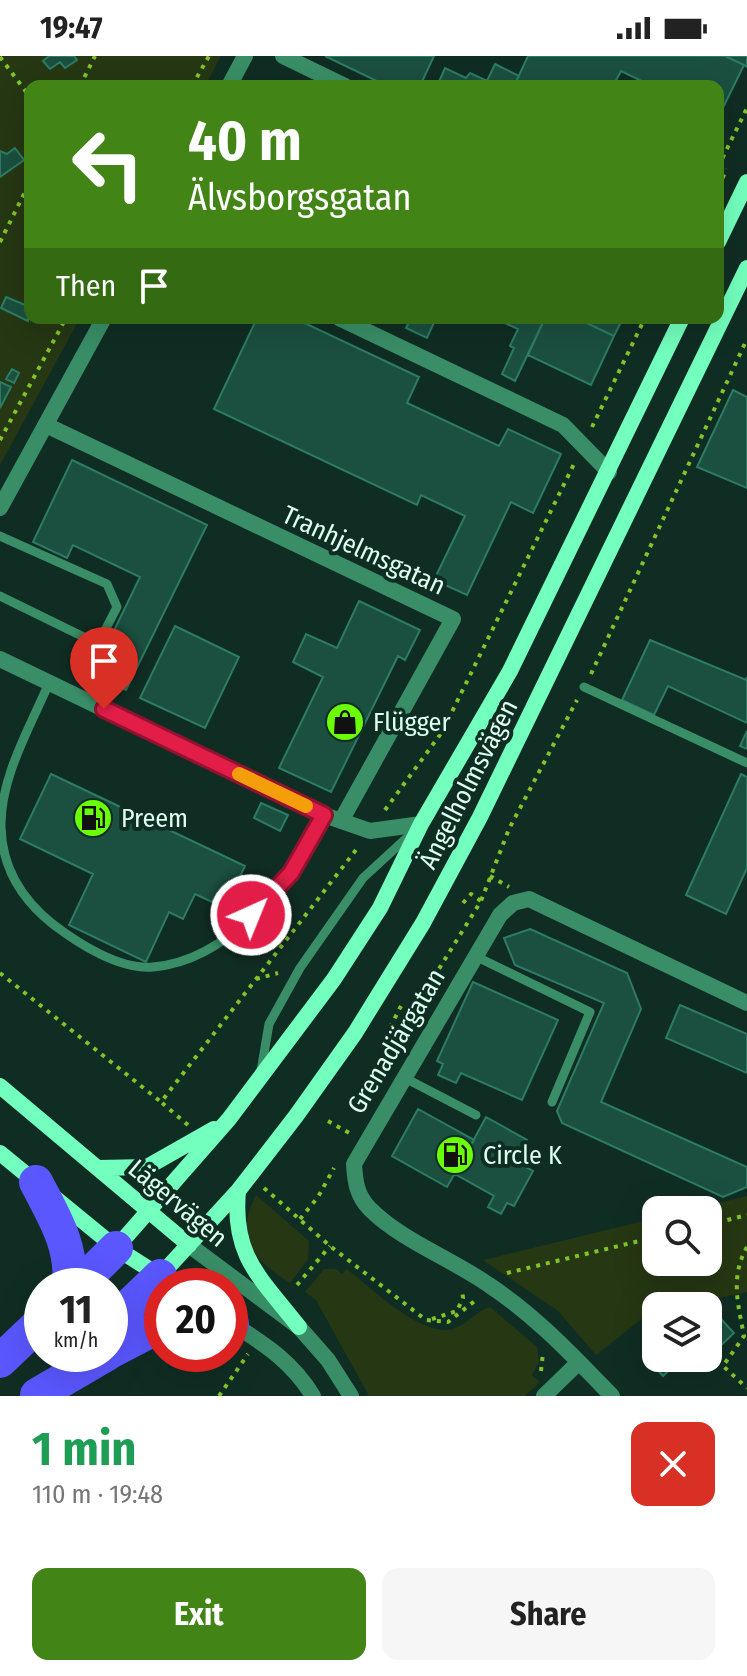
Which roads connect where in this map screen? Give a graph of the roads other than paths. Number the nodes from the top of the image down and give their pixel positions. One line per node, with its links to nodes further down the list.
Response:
1 (245, 56): 3 (street)
2 (283, 56): 4 (street)
3 (232, 80)
4 (333, 80)
5 (747, 182): 6 (main road)
6 (724, 230)
7 (747, 268): 8 (main road, Ängelholmsvägen)
8 (742, 287): 9 (main road, Ängelholmsvägen)
9 (724, 323)
10 (101, 324): 14 (street)
11 (352, 324): 15 (street)
12 (679, 324): 15 (main road, Ängelholmsvägen)
13 (724, 324): 37 (main road, Ängelholmsvägen)
14 (46, 425): 16 (street); 24 (street, Tranhjelmsgatan)
15 (609, 472): 25 (main road, Ängelholmsvägen)
16 (0, 508)
17 (0, 536): 18 (lane)
18 (0, 596)
19 (0, 659): 20 (street)
20 (49, 683): 23 (street); 23 (lane)
21 (584, 687): 22 (lane)
22 (747, 763)
23 (324, 815): 24 (street)
24 (341, 821): 25 (street)
25 (421, 824): 28 (main road, Ängelholmsvägen); 28 (lane)
26 (475, 956): 27 (street, Grenadjärgatan); 29 (street, Grenadjärgatan); 31 (lane)
27 (747, 1003)
28 (261, 1076): 33 (main road, Ängelholmsvägen)
29 (403, 1077): 32 (lane); 51 (street, Grenadjärgatan)
30 (0, 1086): 35 (main road, Lägervägen)
31 (552, 1102)
32 (476, 1115)
33 (229, 1119): 35 (main road); 38 (main road, Ängelholmsvägen)
34 (0, 1153): 36 (main road)
35 (99, 1168): 38 (main road, Lägervägen)
36 (36, 1182): 40 (main road); 41 (highway)
37 (238, 1191): 39 (main road, Ängelholmsvägen); 47 (main road)
38 (150, 1211): 39 (main road, Lägervägen); 40 (main road, Ängelholmsvägen)
39 (189, 1245): 44 (main road, Ängelholmsvägen); 47 (street, Lägervägen)
40 (116, 1248): 42 (highway); 43 (main road)
41 (71, 1268)
42 (96, 1268)
43 (147, 1268)
44 (175, 1268)
45 (144, 1298): 46 (highway)
46 (128, 1310)
47 (299, 1327): 57 (street, Lägervägen)
48 (24, 1338): 50 (highway)
49 (248, 1338): 56 (street)
50 (0, 1361)
51 (579, 1362): 54 (street); 58 (street, Grenadjärgatan)
52 (60, 1372): 55 (highway)
53 (76, 1372): 55 (highway)
54 (548, 1392)
55 (36, 1395)
56 (313, 1396)
57 (351, 1396)
58 (612, 1396)

